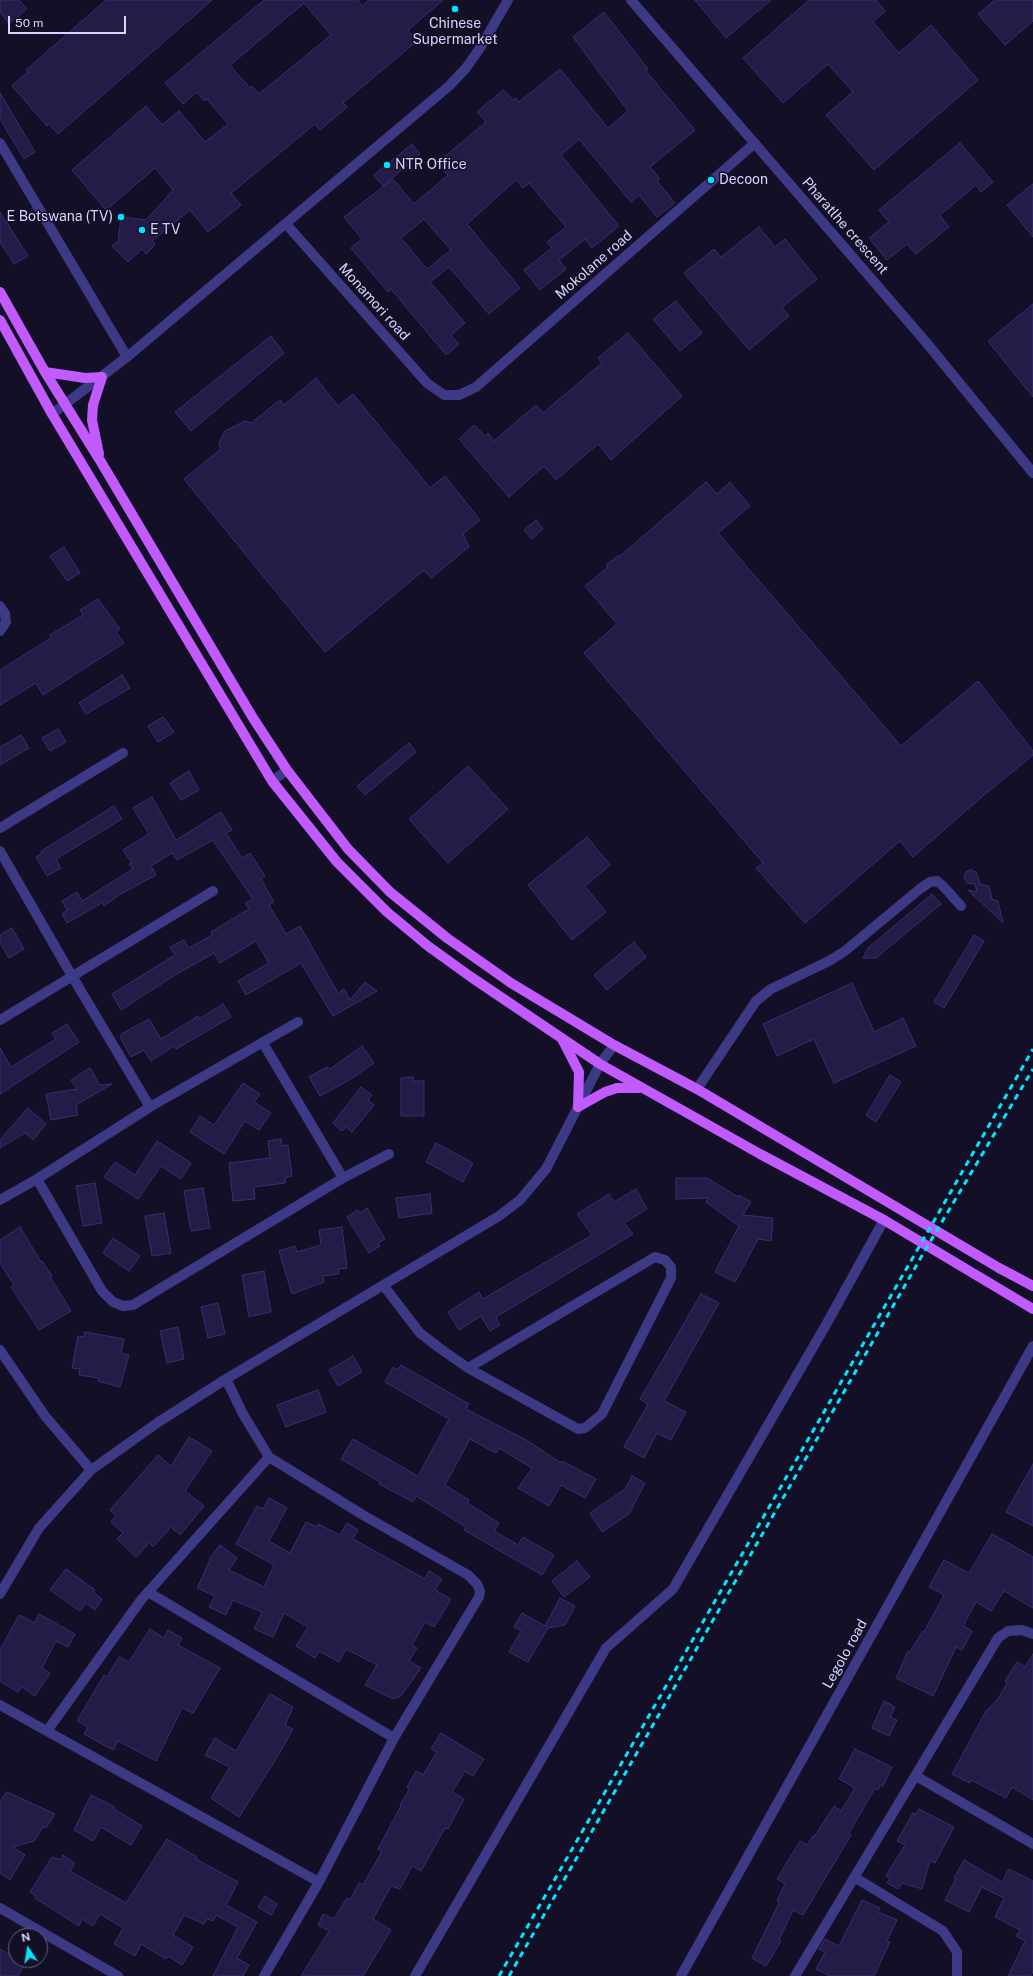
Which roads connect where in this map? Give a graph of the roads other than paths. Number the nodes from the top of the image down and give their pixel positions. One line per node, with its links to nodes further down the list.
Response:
1 (508, 0): 5 (street)
2 (631, 0): 4 (street, Pharatlhe crescent)
3 (0, 143): 8 (street)
4 (755, 143): 11 (street, Mokolane road); 15 (street, Pharatlhe crescent)
5 (286, 224): 8 (street); 11 (street, Monamori road)
6 (0, 292): 9 (main road)
7 (0, 320): 13 (main road)
8 (127, 357): 10 (street)
9 (45, 372): 10 (main road); 12 (main road)
10 (102, 377): 12 (street); 14 (main road)
11 (444, 394)
12 (66, 404): 13 (street); 14 (main road)
13 (52, 414): 20 (main road)
14 (101, 462): 19 (main road)
15 (1033, 473)
16 (0, 606): 17 (street)
17 (0, 631)
18 (123, 753): 21 (street)
19 (287, 770): 20 (street); 30 (main road)
20 (272, 781): 28 (main road)
21 (0, 828)
22 (0, 851): 25 (street)
23 (213, 891): 25 (street)
24 (960, 906): 33 (street)
25 (72, 976): 26 (street); 34 (street)
26 (0, 1020)
27 (298, 1022): 29 (street)
28 (560, 1035): 31 (main road); 35 (main road)
29 (263, 1043): 34 (street); 37 (street)
30 (614, 1045): 31 (street); 33 (main road)
31 (600, 1064): 32 (main road); 35 (street)
32 (643, 1089): 35 (main road); 40 (main road)
33 (697, 1089): 42 (main road)
34 (150, 1107): 38 (street)
35 (578, 1107): 41 (street)
36 (389, 1154): 37 (street)
37 (343, 1178): 38 (street)
38 (37, 1179): 39 (street)
39 (0, 1200)
40 (884, 1220): 43 (main road); 63 (street)
41 (382, 1285): 46 (street); 47 (street)
42 (1033, 1286)
43 (1033, 1309)
44 (1033, 1346): 64 (street, Legolo road)
45 (0, 1350): 49 (street)
46 (468, 1368): 46 (street)
47 (226, 1379): 48 (street); 49 (street)
48 (269, 1457): 50 (street); 55 (street)
49 (91, 1470): 51 (street)
50 (148, 1592): 54 (street); 55 (street)
51 (0, 1594)
52 (1033, 1634): 56 (street)
53 (0, 1705): 54 (street)
54 (47, 1731): 59 (street)
55 (394, 1738): 59 (street)
56 (916, 1776): 57 (street); 58 (street)
57 (1033, 1844)
58 (854, 1877): 65 (street); 66 (street)
59 (319, 1882): 62 (street)
60 (0, 1908): 61 (street)
61 (118, 1976)
62 (264, 1976)
63 (416, 1976)
64 (681, 1976)
65 (795, 1976)
66 (957, 1976)

